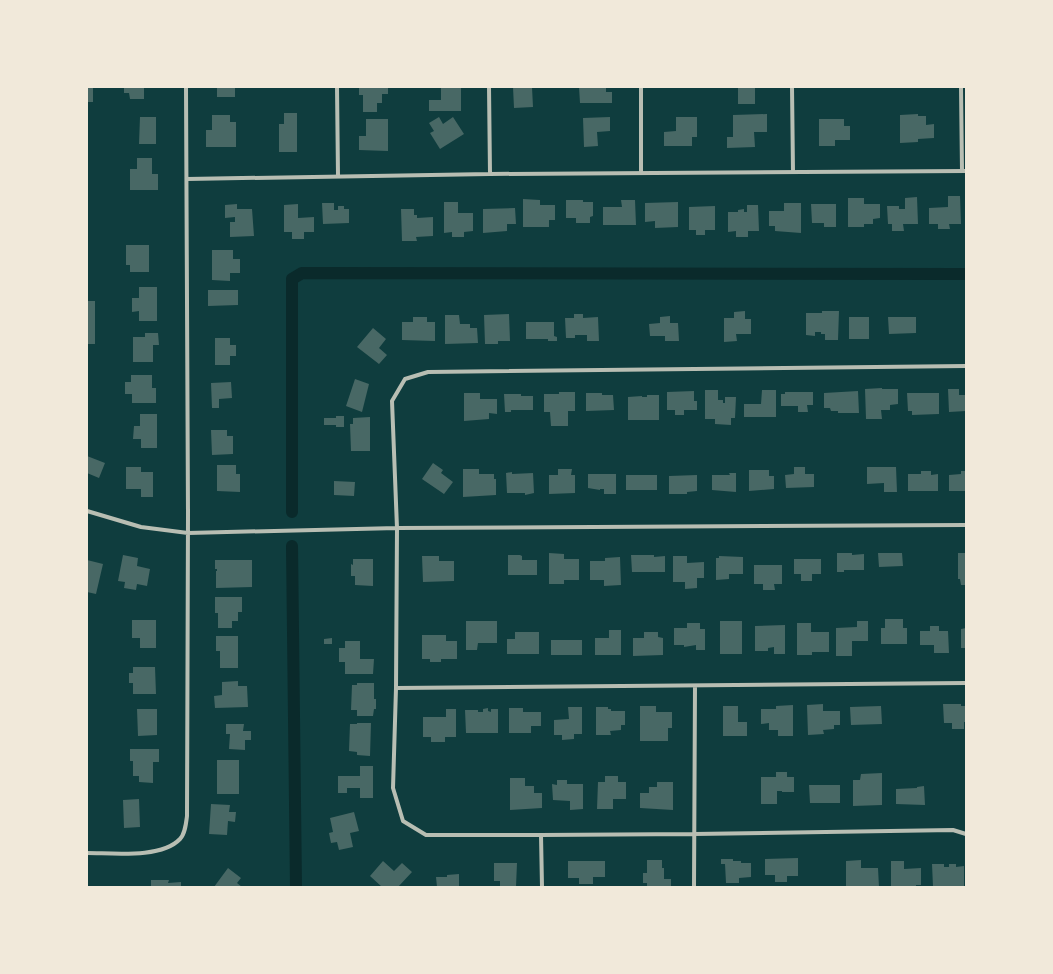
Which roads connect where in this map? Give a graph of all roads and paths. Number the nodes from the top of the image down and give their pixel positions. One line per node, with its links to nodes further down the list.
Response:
1 (186, 87): 12 (street)
2 (337, 87): 11 (street)
3 (489, 87): 10 (street)
4 (641, 87): 8 (street)
5 (792, 87): 9 (street)
6 (961, 87): 7 (street)
7 (964, 171): 9 (street)
8 (641, 172): 9 (street); 10 (street)
9 (793, 172)
10 (490, 174): 11 (street)
11 (338, 176): 12 (street)
12 (187, 179): 17 (street)
13 (966, 366): 16 (street)
14 (87, 511): 17 (street)
15 (966, 525): 16 (street)
16 (398, 528): 17 (street); 20 (street)
17 (188, 533): 24 (street)
18 (966, 683): 19 (street)
19 (695, 686): 20 (street); 21 (street)
20 (396, 688): 23 (street)
21 (694, 834): 22 (street); 23 (street); 26 (street)
22 (966, 834)
23 (541, 836): 25 (street)
24 (87, 853)
25 (542, 887)
26 (694, 887)

